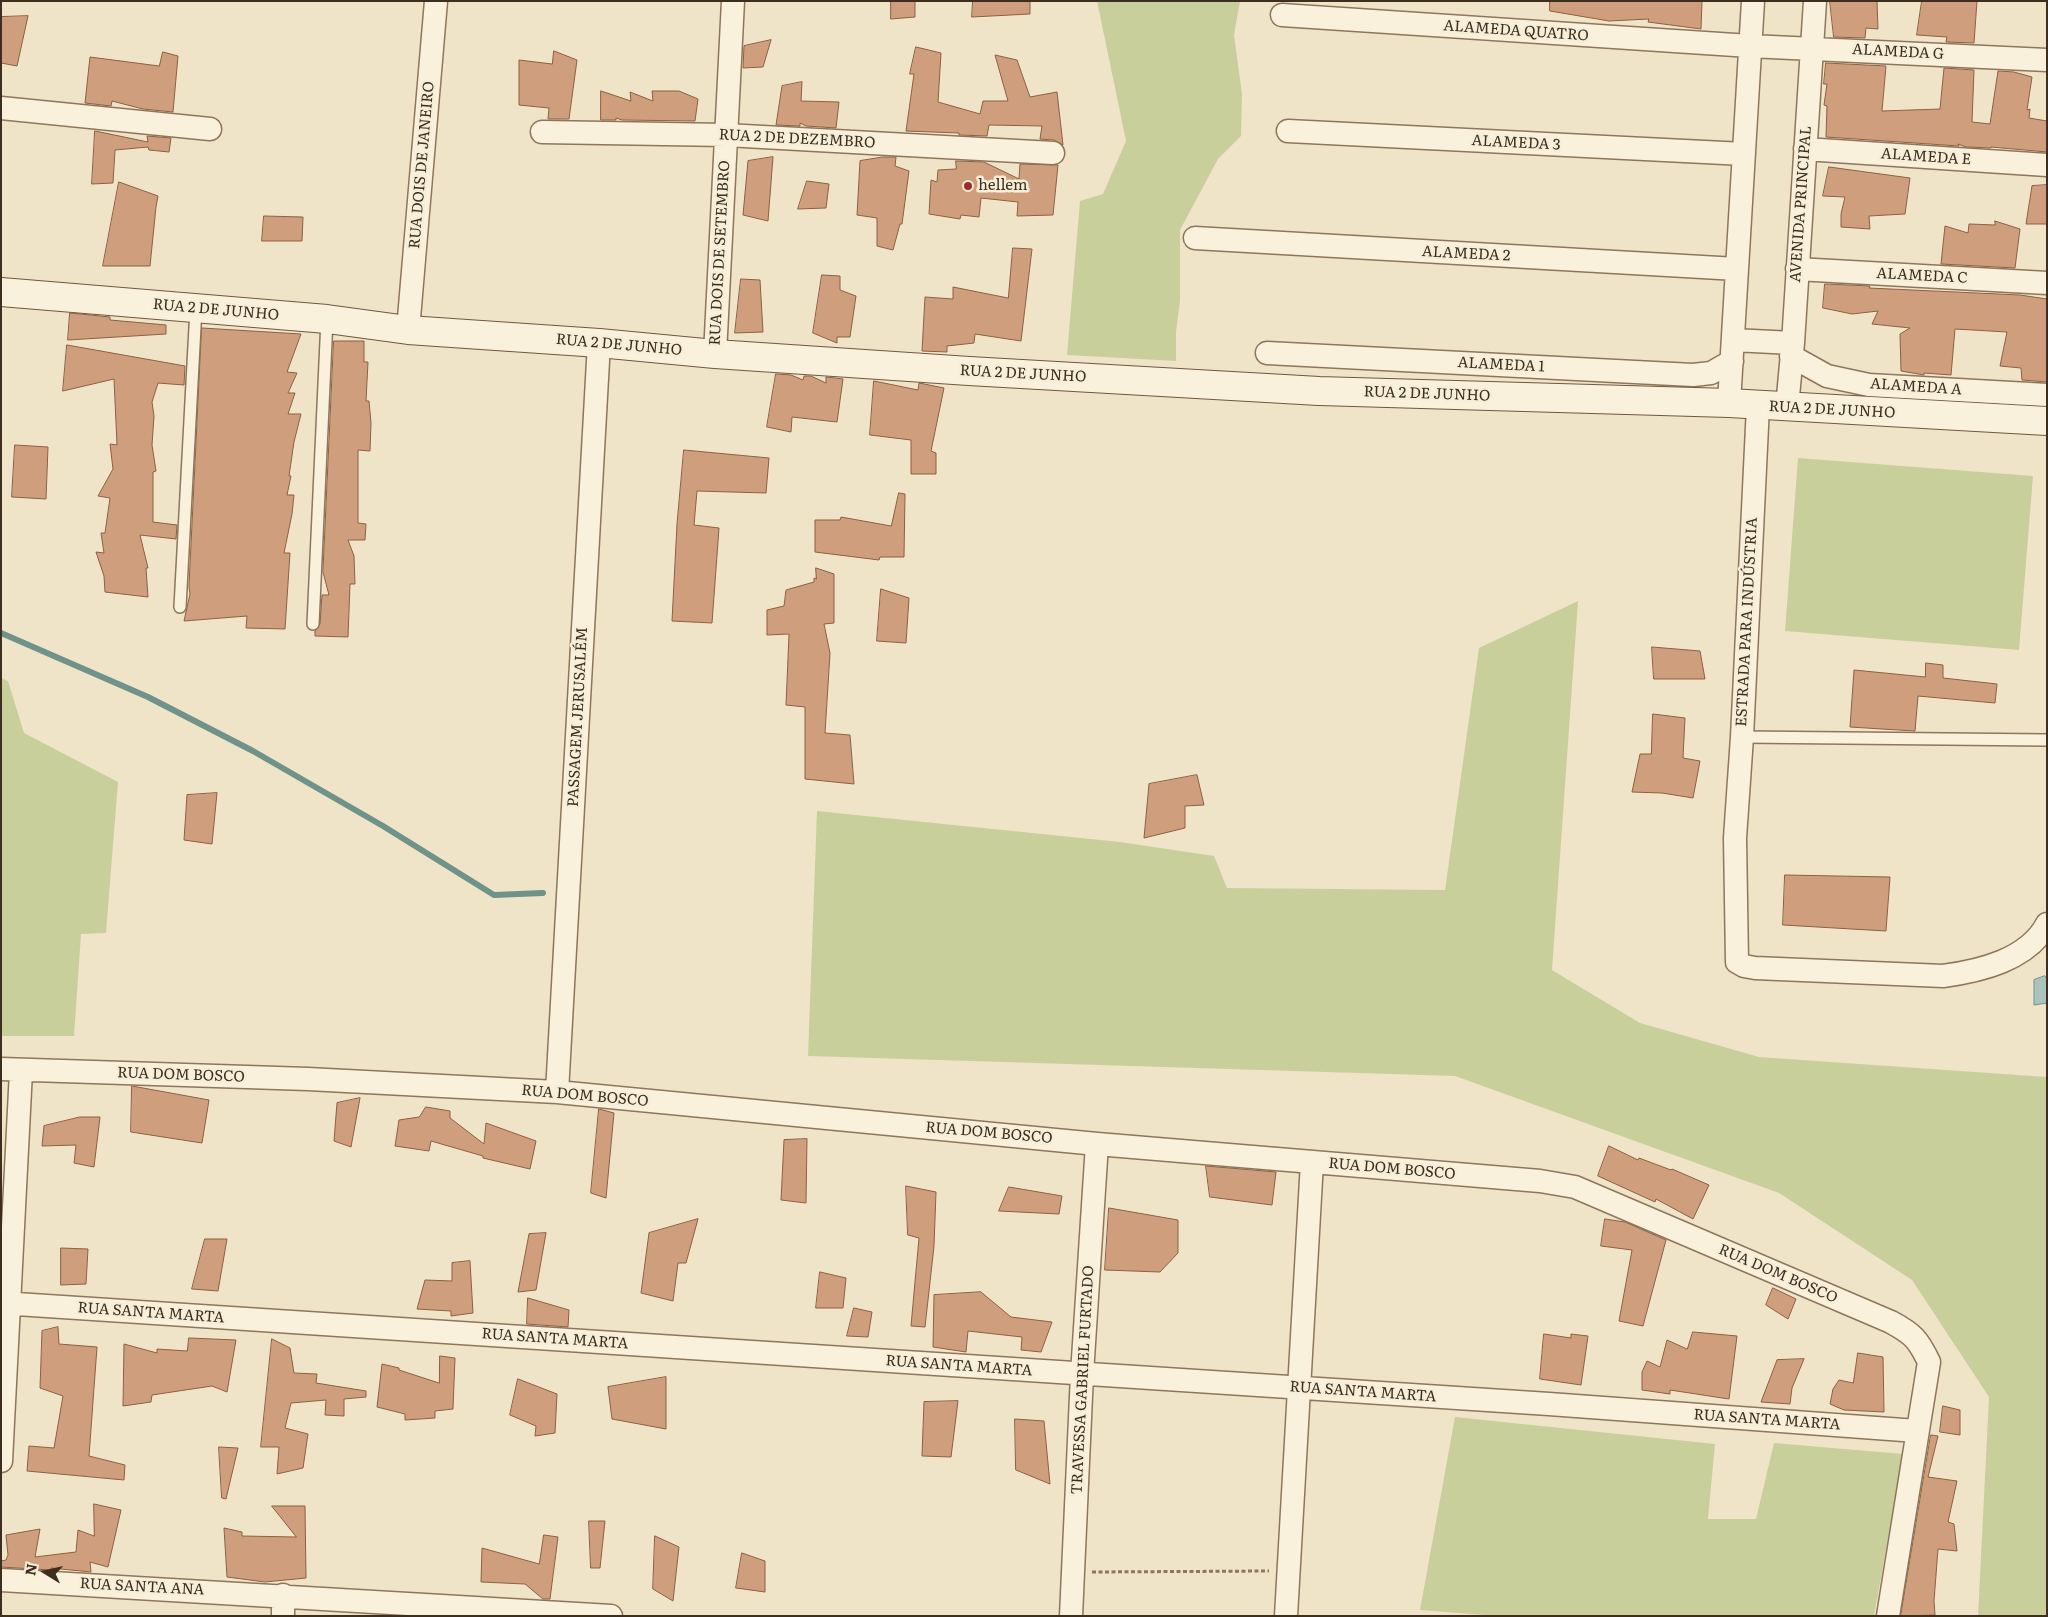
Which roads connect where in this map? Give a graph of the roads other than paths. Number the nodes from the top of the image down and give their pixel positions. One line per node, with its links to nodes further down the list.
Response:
1 (436, 1): 25 (street, RUA DOIS DE JANEIRO)
2 (734, 1): 13 (street, RUA DOIS DE SETEMBRO)
3 (1753, 1): 6 (street)
4 (1815, 1): 7 (street, AVENIDA PRINCIPAL)
5 (1282, 15): 6 (street, ALAMEDA QUATRO)
6 (1750, 46): 7 (street, ALAMEDA G); 16 (street)
7 (1812, 48): 8 (street, ALAMEDA G); 14 (street, AVENIDA PRINCIPAL)
8 (2047, 60)
9 (1, 108): 10 (street)
10 (210, 129)
11 (1288, 131): 16 (street, ALAMEDA 3)
12 (542, 132): 13 (street, RUA 2 DE DEZEMBRO)
13 (726, 135): 15 (street, RUA 2 DE DEZEMBRO); 30 (street, RUA DOIS DE SETEMBRO)
14 (1805, 149): 17 (street, ALAMEDA E); 20 (street, AVENIDA PRINCIPAL)
15 (1052, 153)
16 (1744, 154): 19 (street)
17 (2047, 165)
18 (1195, 238): 19 (street, ALAMEDA 2)
19 (1737, 269): 28 (street)
20 (1797, 269): 21 (street, ALAMEDA C); 27 (street, AVENIDA PRINCIPAL)
21 (2047, 283)
22 (1, 292): 23 (street, RUA 2 DE JUNHO)
23 (196, 308): 24 (street, RUA 2 DE JUNHO); 36 (lane)
24 (327, 319): 25 (street, RUA 2 DE JUNHO); 37 (lane)
25 (408, 330): 26 (street, RUA 2 DE JUNHO)
26 (599, 343): 30 (street, RUA 2 DE JUNHO); 42 (street, PASSAGEM JERUSALÉM)
27 (1792, 349): 28 (street); 31 (street, ALAMEDA A); 34 (street, AVENIDA PRINCIPAL)
28 (1732, 350): 29 (street, ALAMEDA 1); 32 (street)
29 (1267, 353)
30 (716, 354): 32 (street, RUA 2 DE JUNHO)
31 (2047, 394)
32 (1729, 403): 33 (street, RUA 2 DE JUNHO)
33 (1758, 406): 34 (street, RUA 2 DE JUNHO); 38 (street, ESTRADA PARA INDÚSTRIA)
34 (1787, 407): 35 (street, RUA 2 DE JUNHO)
35 (2047, 421)
36 (180, 607)
37 (313, 624)
38 (1742, 737): 39 (lane); 40 (street, ESTRADA PARA INDÚSTRIA)
39 (2047, 740)
40 (2047, 924)
41 (11, 1070): 42 (street, RUA DOM BOSCO); 45 (street)
42 (557, 1092): 43 (street, RUA DOM BOSCO)
43 (1097, 1144): 44 (street, RUA DOM BOSCO); 46 (street, TRAVESSA GABRIEL FURTADO)
44 (1312, 1162): 47 (street); 48 (street, RUA DOM BOSCO)
45 (6, 1304): 46 (street, RUA SANTA MARTA); 49 (street)
46 (1082, 1374): 47 (street, RUA SANTA MARTA); 53 (street, TRAVESSA GABRIEL FURTADO)
47 (1300, 1388): 48 (street, RUA SANTA MARTA); 54 (street)
48 (1917, 1431): 55 (street)
49 (1, 1461)
50 (1, 1580): 51 (street, RUA SANTA ANA)
51 (283, 1606): 52 (street, RUA SANTA ANA)
52 (612, 1616)
53 (1071, 1616)
54 (1286, 1616)
55 (1888, 1616)

